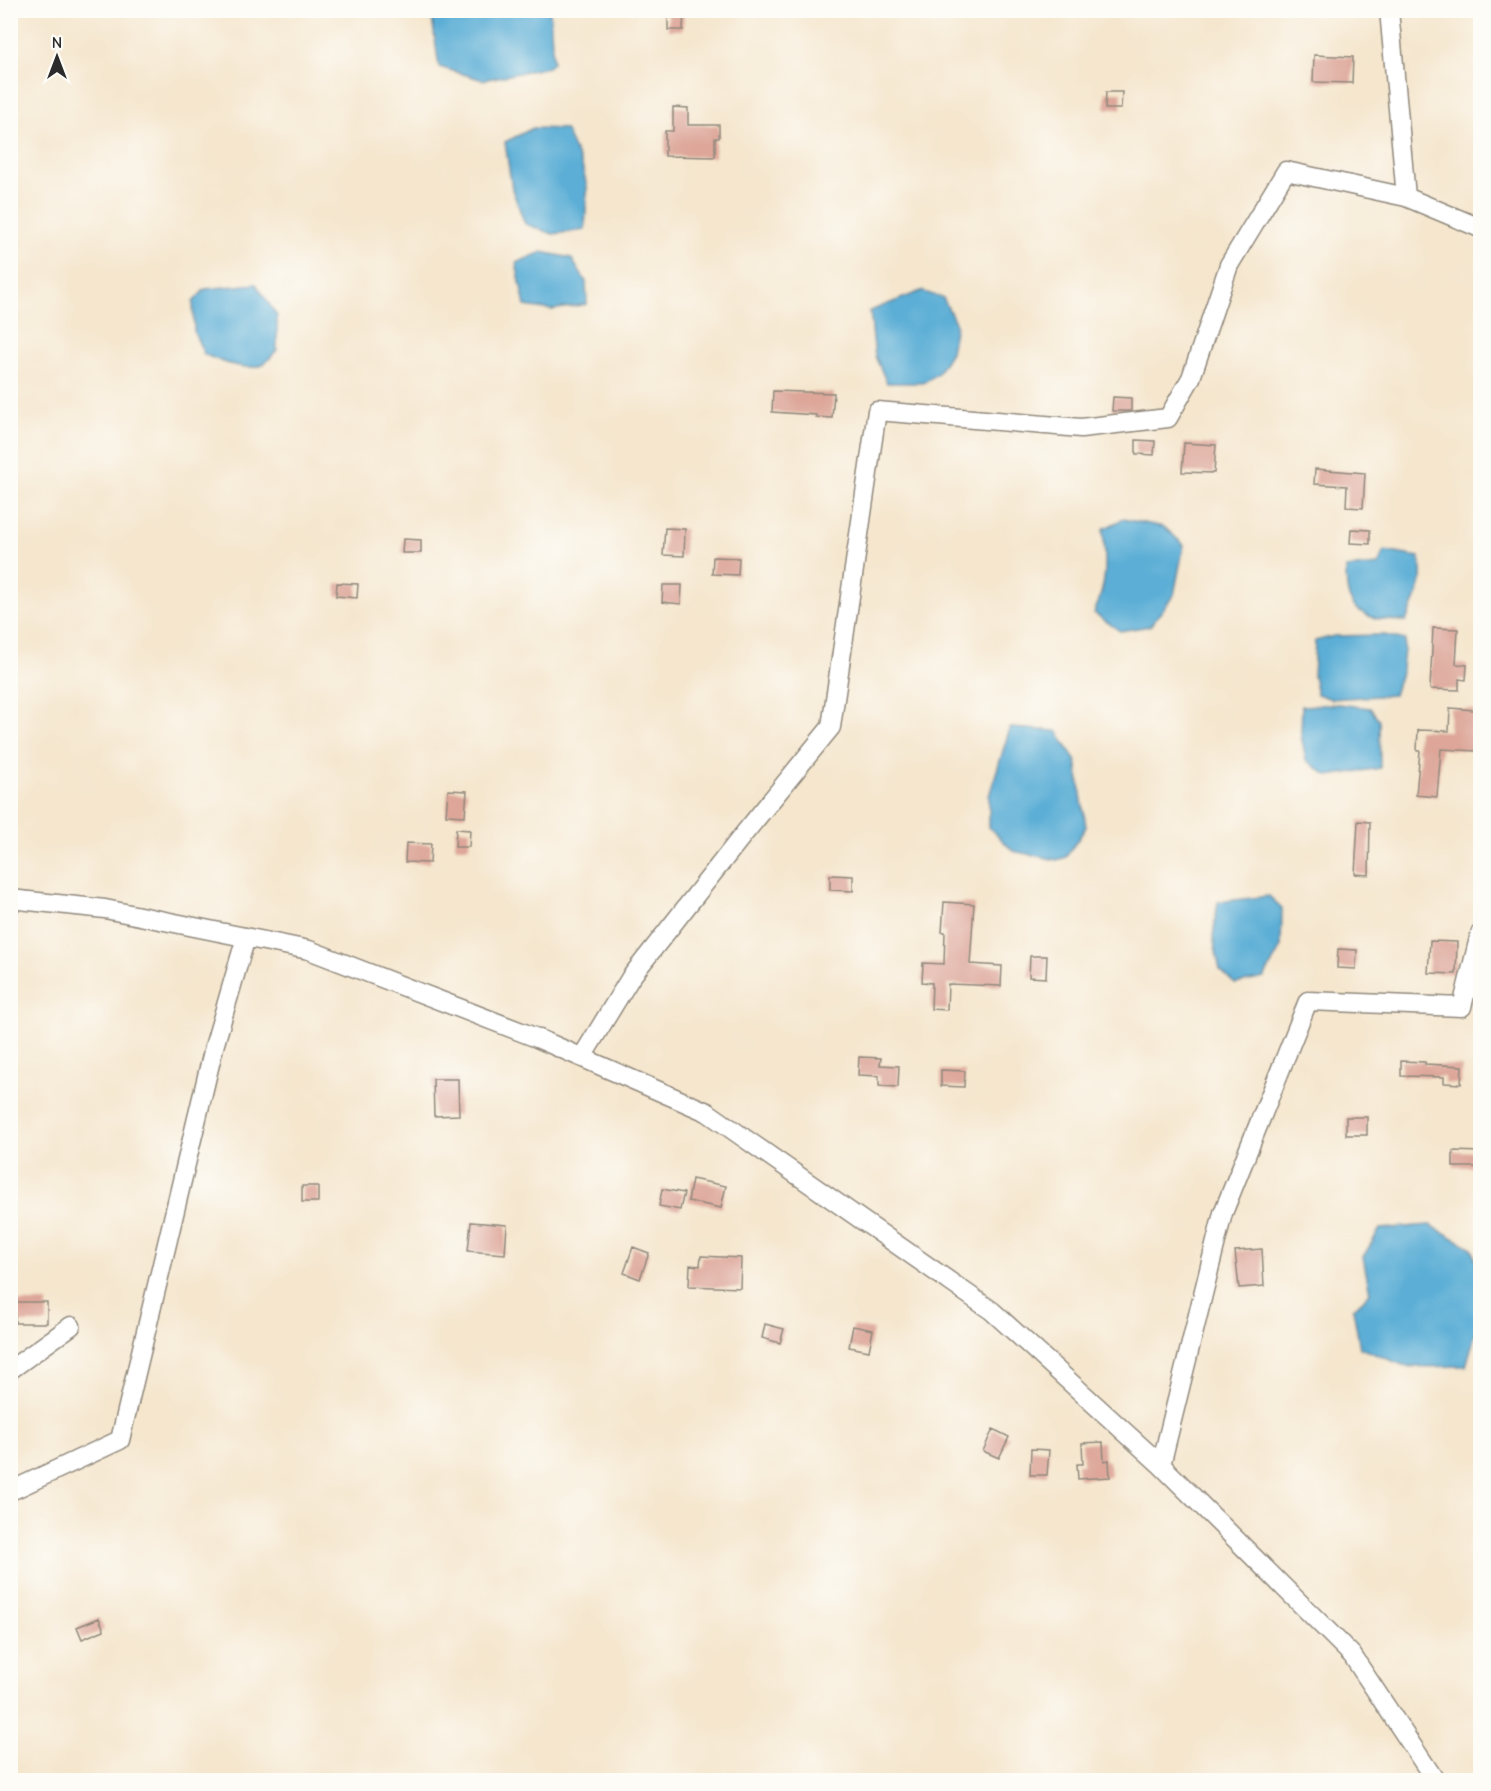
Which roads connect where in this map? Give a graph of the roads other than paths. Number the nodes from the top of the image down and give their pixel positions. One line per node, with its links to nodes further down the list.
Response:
1 (1389, 10): 2 (street)
2 (1406, 197): 3 (street); 7 (street)
3 (1480, 228)
4 (10, 899): 6 (street)
5 (1480, 934): 10 (street)
6 (246, 937): 7 (street); 11 (street)
7 (582, 1057): 10 (street)
8 (72, 1326): 9 (street)
9 (10, 1370)
10 (1161, 1465): 12 (street)
11 (10, 1490)
12 (1435, 1780)

